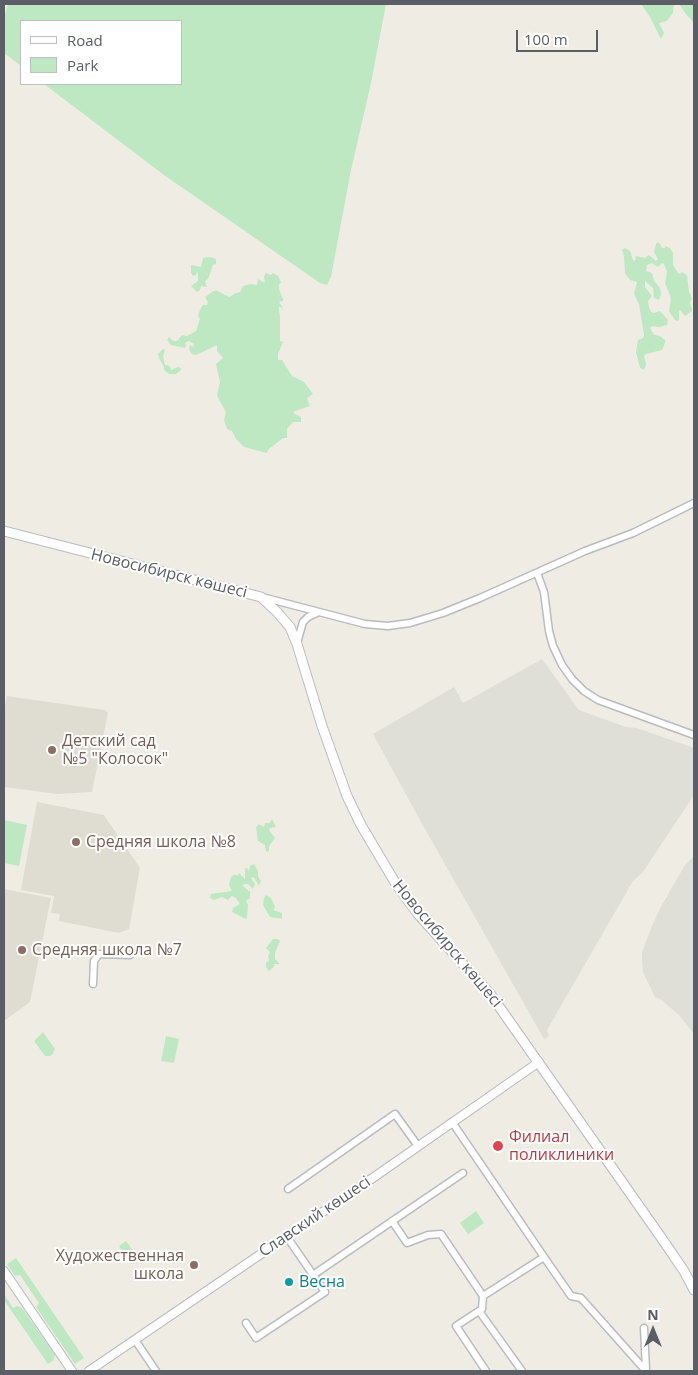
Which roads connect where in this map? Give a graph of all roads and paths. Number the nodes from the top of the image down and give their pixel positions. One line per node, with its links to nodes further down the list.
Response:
1 (694, 504): 3 (street)
2 (4, 532): 4 (main road, Новосибирск көшесі)
3 (537, 573): 5 (street); 7 (street)
4 (261, 597): 5 (street); 6 (main road, Новосибирск көшесі)
5 (319, 612): 6 (street)
6 (297, 644): 10 (main road, Новосибирск көшесі)
7 (694, 735)
8 (130, 955): 9 (street)
9 (93, 984)
10 (539, 1062): 11 (street, Славский көшесі); 20 (main road, Новосибирск көшесі)
11 (452, 1122): 12 (street, Славский көшесі); 17 (street)
12 (418, 1146): 14 (street); 16 (street, Славский көшесі)
13 (463, 1173): 15 (street)
14 (288, 1189)
15 (392, 1222): 19 (street); 21 (street)
16 (286, 1237): 19 (street); 25 (street, Славский көшесі)
17 (544, 1257): 21 (street); 31 (street)
18 (4, 1271): 26 (street)
19 (313, 1276): 23 (street)
20 (694, 1290)
21 (483, 1296): 22 (street)
22 (479, 1311): 29 (street); 30 (street)
23 (246, 1323)
24 (644, 1328): 31 (street)
25 (135, 1340): 27 (street, Славский көшесі); 28 (street)
26 (72, 1371)
27 (89, 1371)
28 (156, 1371)
29 (486, 1371)
30 (522, 1371)
31 (646, 1371)

